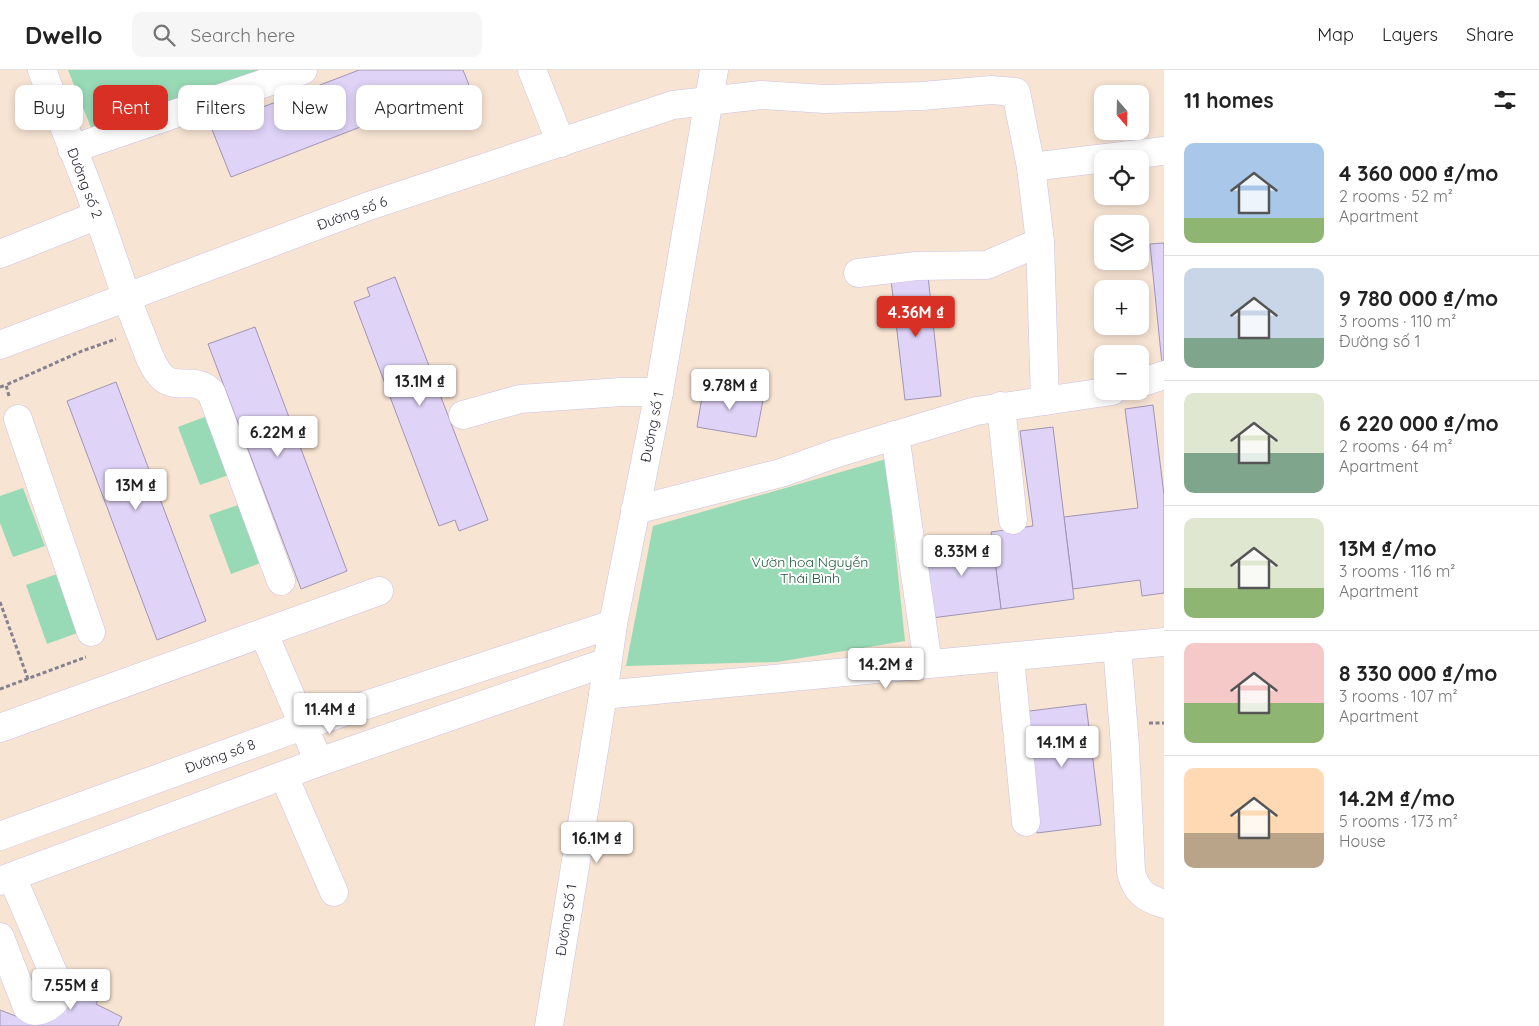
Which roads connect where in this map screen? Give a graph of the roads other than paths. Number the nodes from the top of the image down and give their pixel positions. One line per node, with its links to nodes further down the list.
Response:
1 (42, 70): 7 (street, Đường số 2)
2 (303, 70): 7 (street)
3 (532, 70): 6 (street)
4 (714, 70): 5 (street, Đường số 1)
5 (709, 99): 6 (street, Đường số 6); 9 (street, Đường số 6); 18 (street, Đường số 1)
6 (561, 143): 14 (street, Đường số 6)
7 (72, 149): 10 (street, Đường số 2)
8 (1164, 151): 9 (street)
9 (1031, 167): 11 (street)
10 (98, 215): 12 (street); 14 (street, Đường số 2)
11 (1040, 242): 13 (street); 20 (street)
12 (0, 254)
13 (858, 273)
14 (125, 297): 15 (street, Đường số 6); 27 (street, Đường số 2)
15 (0, 345)
16 (1164, 375): 17 (street)
17 (1149, 380)
18 (659, 392): 22 (street); 25 (street, Đường số 1)
19 (1094, 394): 20 (street)
20 (1045, 401): 21 (street)
21 (1001, 406): 24 (street); 26 (street)
22 (463, 415)
23 (18, 419): 30 (street)
24 (895, 435): 25 (street); 36 (street)
25 (635, 510): 29 (street, Đường số 1)
26 (1012, 520)
27 (282, 581)
28 (379, 591): 31 (street)
29 (613, 624): 35 (street, Đường số 1); 38 (street, Đường số 8)
30 (92, 632)
31 (264, 634): 38 (street); 39 (street)
32 (1164, 642): 33 (street)
33 (1117, 646): 34 (street); 46 (street)
34 (1010, 656): 36 (street); 42 (street)
35 (607, 662): 37 (street, Đường số 1); 40 (street)
36 (928, 664): 37 (street)
37 (603, 695): 48 (street, Đường Số 1)
38 (302, 726): 40 (street); 43 (street, Đường số 8)
39 (0, 728)
40 (319, 762): 41 (street)
41 (284, 776): 44 (street); 45 (street)
42 (1026, 822)
43 (0, 837): 44 (street)
44 (10, 878): 47 (street)
45 (334, 892)
46 (1164, 904)
47 (0, 937)
48 (549, 1026)

